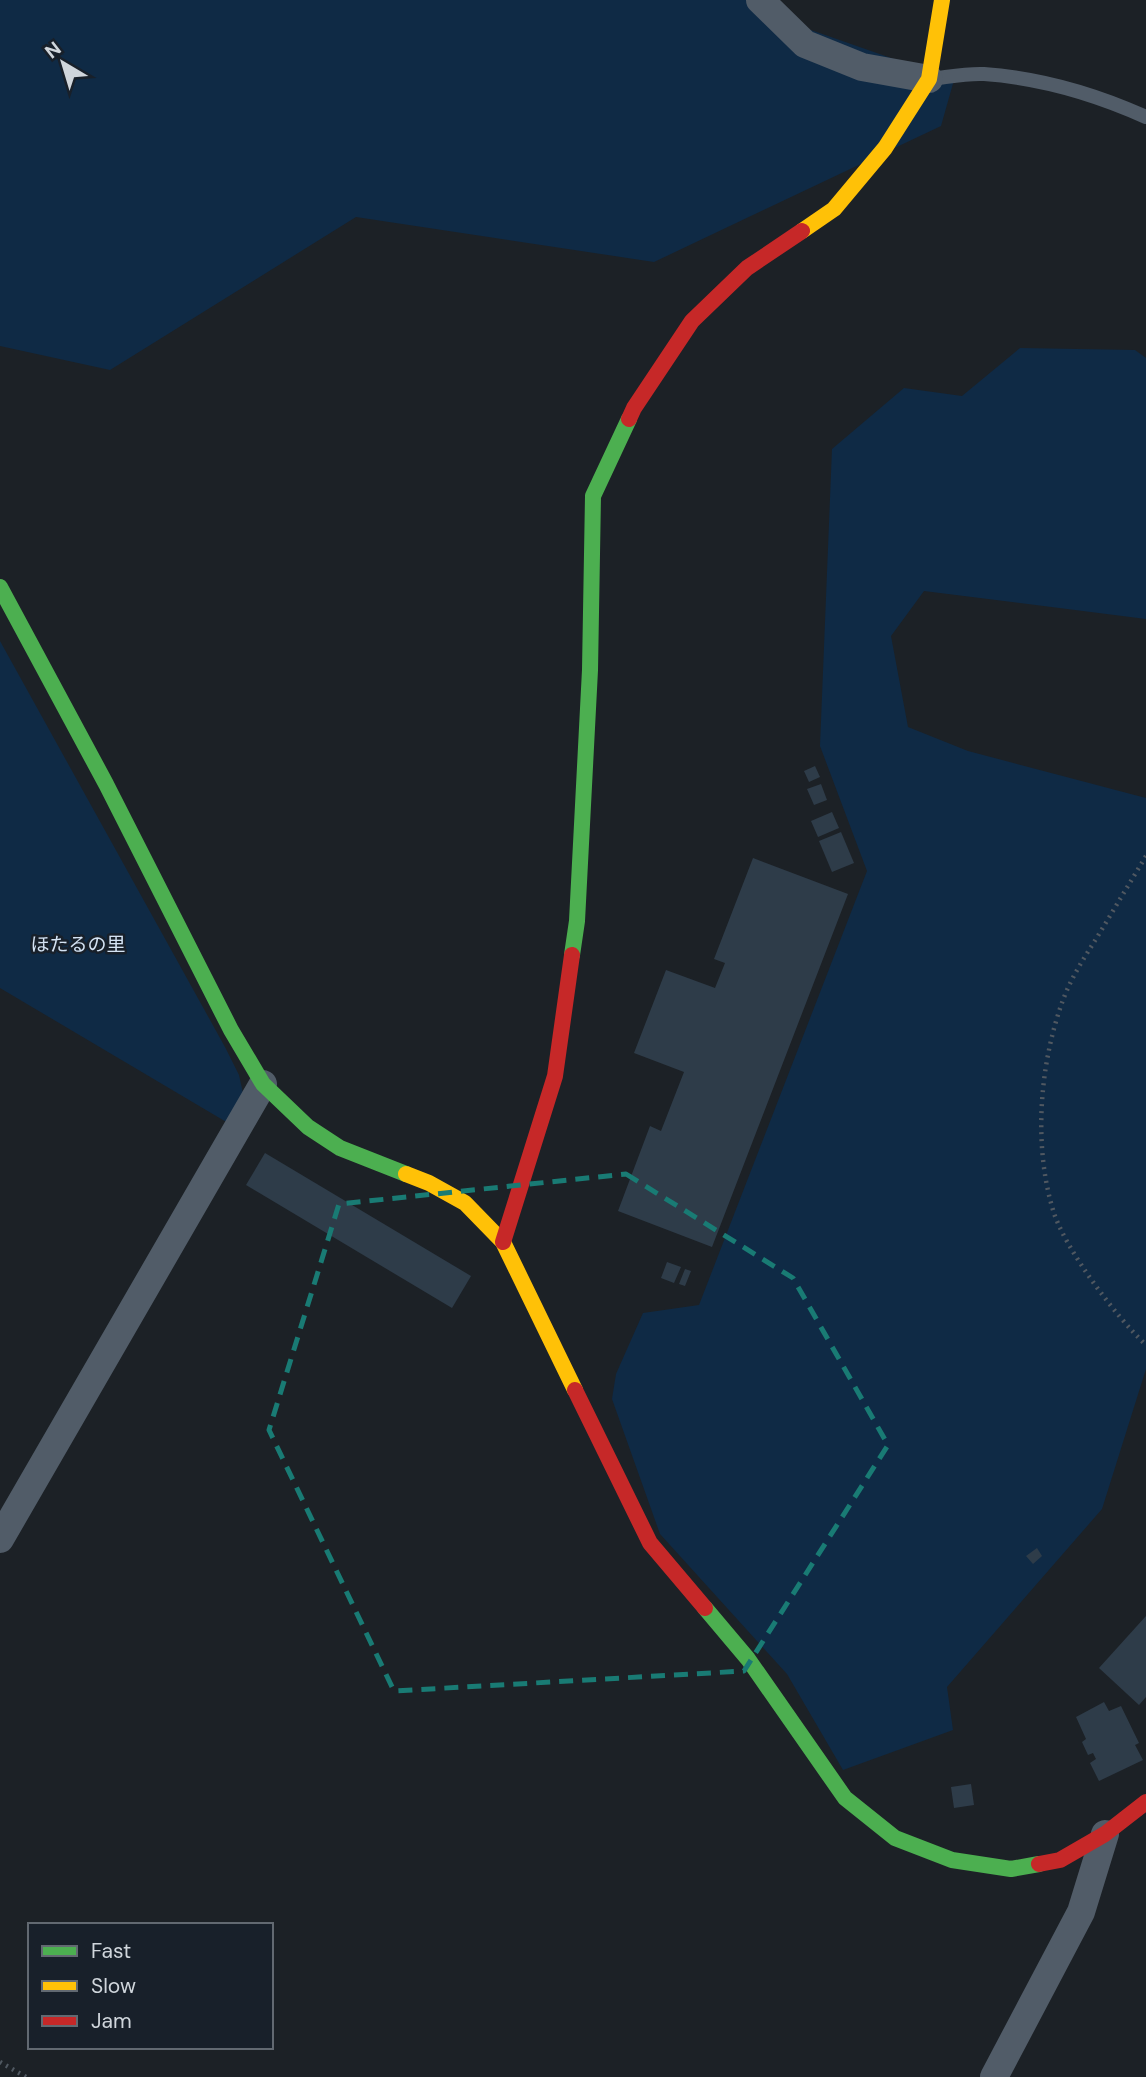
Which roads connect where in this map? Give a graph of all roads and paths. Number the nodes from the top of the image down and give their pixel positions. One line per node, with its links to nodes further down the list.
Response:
1 (760, 0): 3 (street)
2 (942, 0): 3 (street)
3 (929, 79): 4 (lane); 8 (street)
4 (1146, 117)
5 (0, 587): 7 (street)
6 (1146, 856): 9 (path)
7 (263, 1084): 8 (street); 10 (street)
8 (503, 1242): 12 (street)
9 (1146, 1345)
10 (0, 1539)
11 (1146, 1802): 12 (street)
12 (1105, 1835): 15 (street)
13 (0, 2062): 14 (path)
14 (26, 2077)
15 (994, 2077)

